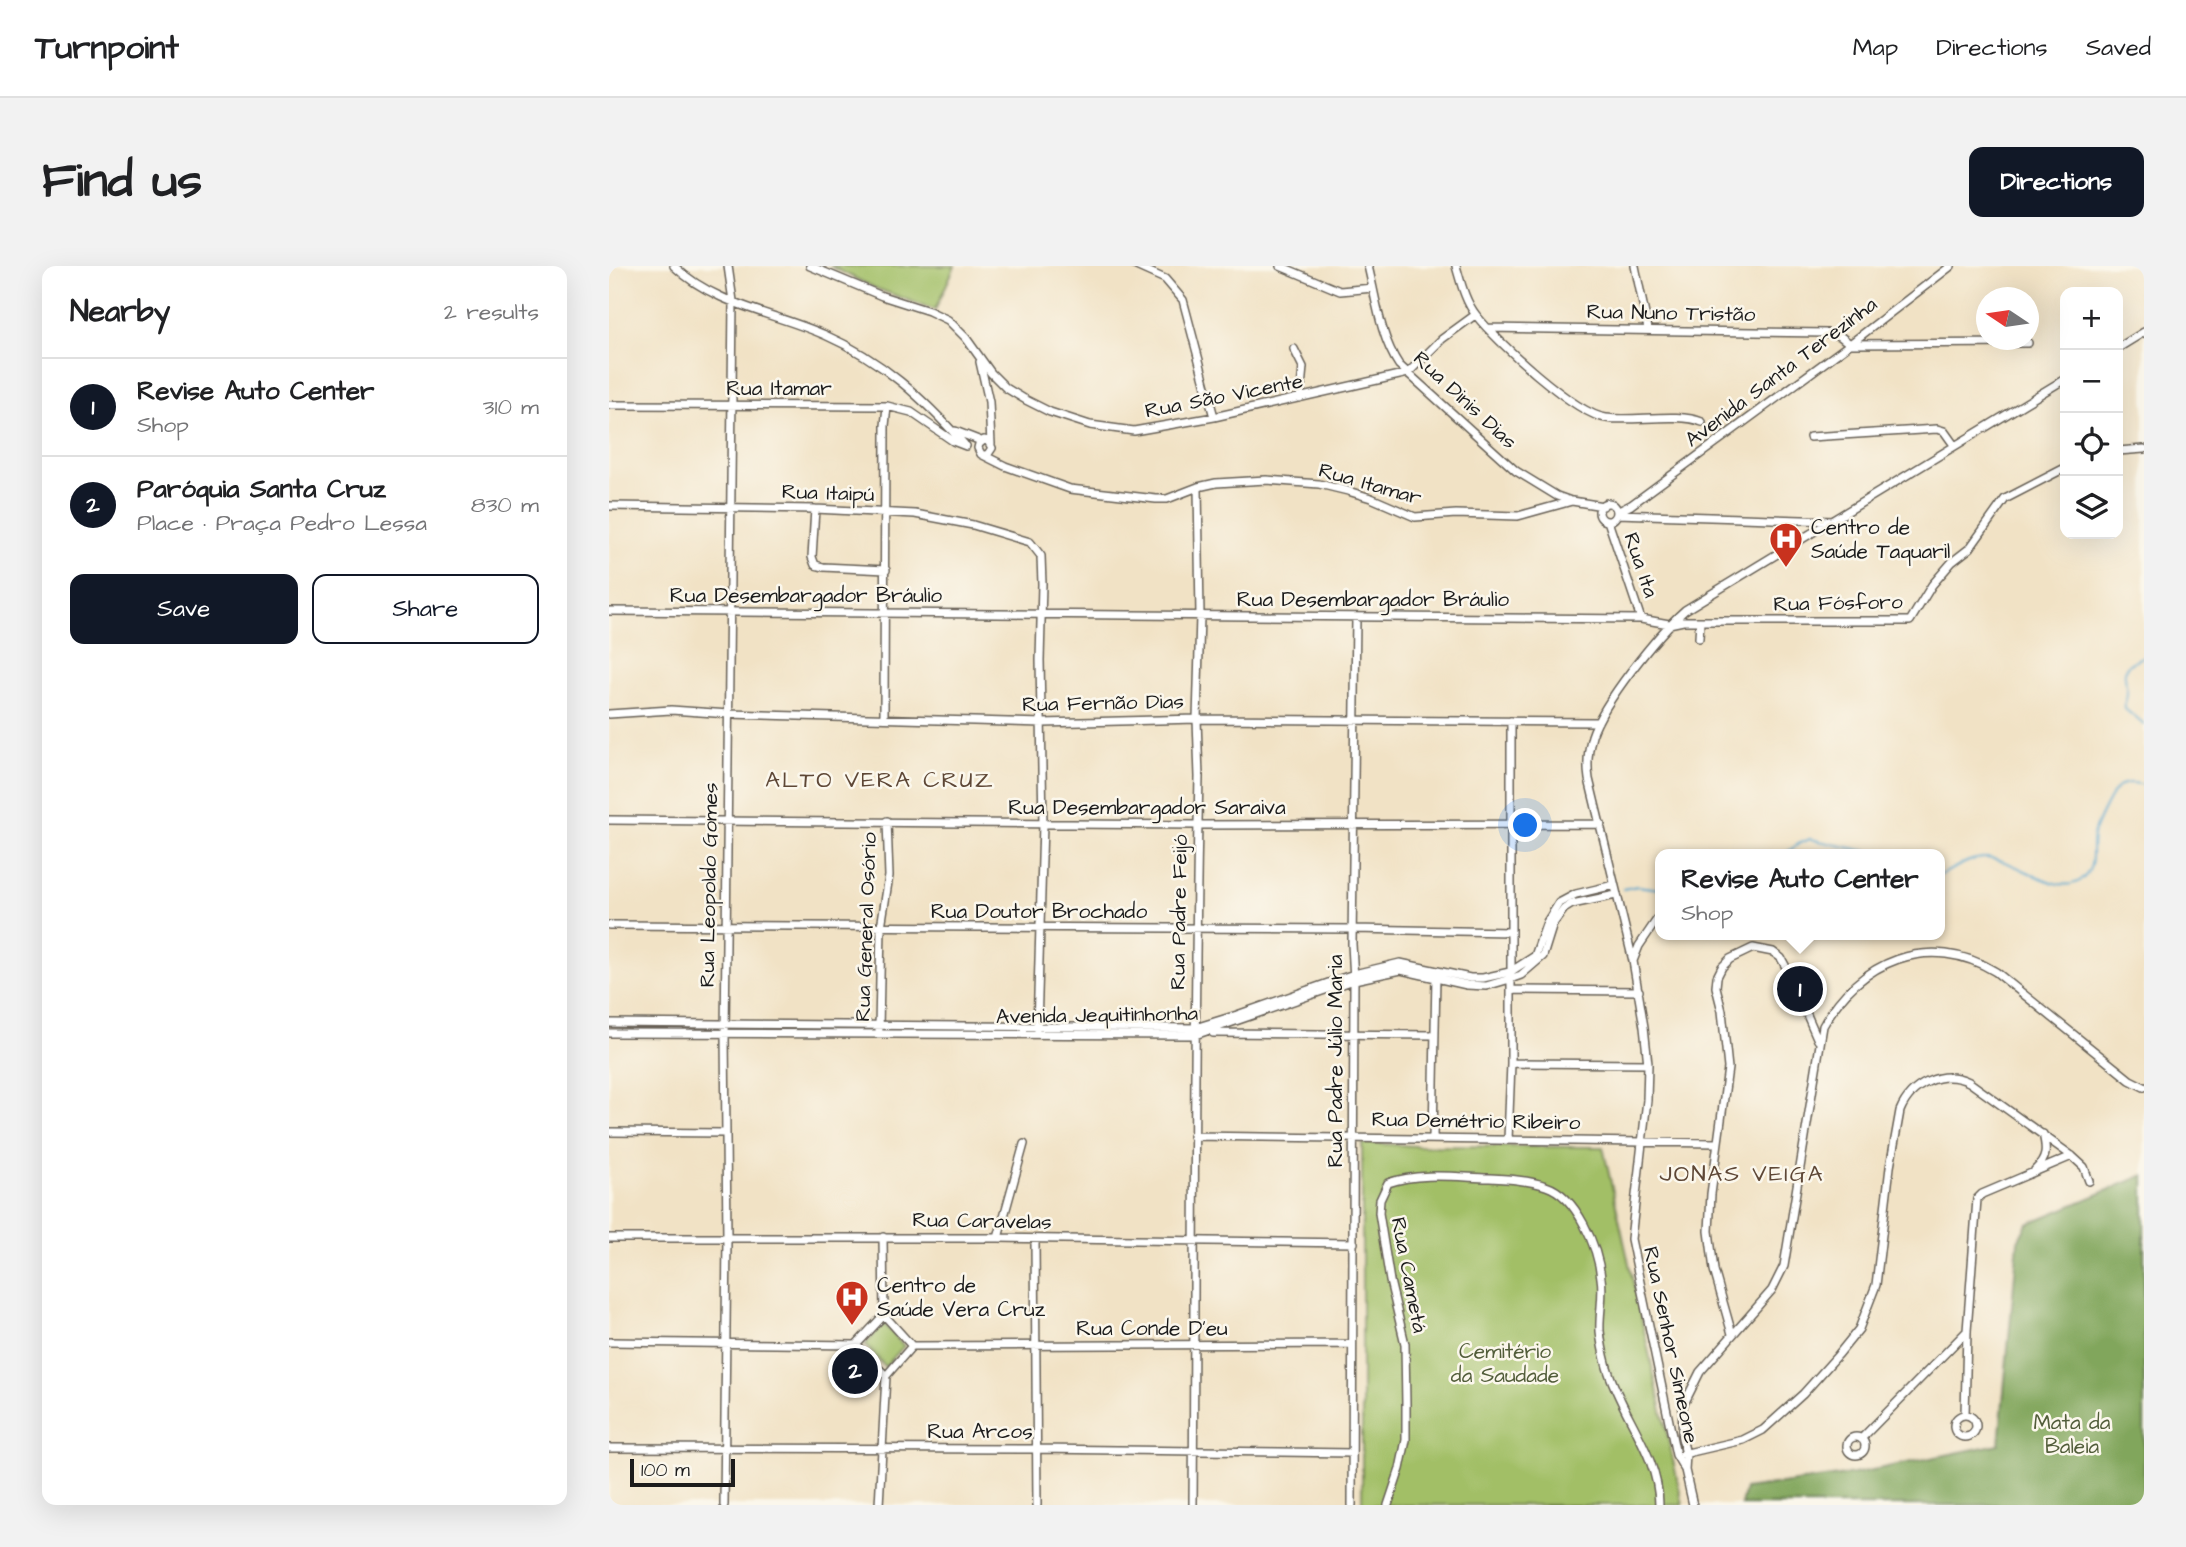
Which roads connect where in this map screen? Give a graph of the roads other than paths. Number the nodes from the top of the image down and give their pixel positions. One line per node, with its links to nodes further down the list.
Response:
1 (674, 266): 11 (street)
2 (728, 266): 11 (street, Rua Leopoldo Gomes)
3 (810, 266): 20 (street, Rua São Vicente)
4 (1136, 266): 27 (street)
5 (1280, 266): 10 (street)
6 (1368, 266): 10 (street, Rua Dinis Dias)
7 (1456, 266): 12 (street)
8 (1635, 266): 14 (street)
9 (1951, 266): 17 (street, Avenida Santa Terezinha)
10 (1373, 288): 21 (street, Rua Dinis Dias)
11 (733, 301): 25 (street, Rua Leopoldo Gomes); 29 (street)
12 (1475, 314): 13 (street); 21 (street)
13 (1488, 328): 14 (street, Rua Nuno Tristão); 28 (street)
14 (1648, 329): 17 (street, Rua Nuno Tristão)
15 (2144, 331): 18 (street)
16 (1976, 343): 17 (street, Rua Nuno Tristão)
17 (1850, 344): 46 (street, Avenida Santa Terezinha)
18 (2123, 345)
19 (1294, 349): 23 (street)
20 (978, 356): 27 (street, Rua São Vicente); 32 (street)
21 (1408, 373): 23 (street, Rua São Vicente); 41 (street, Rua Dinis Dias)
22 (2060, 382): 33 (street)
23 (1300, 398): 27 (street, Rua São Vicente)
24 (609, 405): 25 (street, Rua Itamar)
25 (730, 405): 26 (street, Rua Itamar); 43 (street, Rua Leopoldo Gomes)
26 (887, 406): 30 (street, Rua Itamar); 47 (street)
27 (1214, 417)
28 (1702, 422)
29 (952, 429): 30 (street); 32 (street); 34 (street, Rua Itamar)
30 (942, 433): 34 (street, Rua Itamar)
31 (1809, 437): 33 (street)
32 (987, 443): 37 (street); 37 (street); 38 (street)
33 (1954, 445): 49 (street)
34 (966, 446): 37 (street, Rua Itamar)
35 (2144, 449): 36 (street)
36 (2123, 451)
37 (982, 453): 38 (street, Rua Itamar)
38 (1005, 466): 40 (street, Rua Itamar)
39 (2060, 471): 58 (street, Rua Fósforo)
40 (1198, 487): 41 (street, Rua Itamar); 55 (street, Rua Padre Feijó)
41 (1568, 503): 45 (street, Rua Dinis Dias)
42 (609, 506): 43 (street, Rua Itaipú)
43 (730, 509): 44 (street, Rua Itaipú); 52 (street, Rua Leopoldo Gomes)
44 (815, 509): 47 (street, Rua Itaipú); 50 (street)
45 (1601, 509): 46 (street); 48 (street)
46 (1616, 511): 48 (street); 49 (street)
47 (885, 512): 50 (street); 54 (street, Rua Itaipú)
48 (1608, 521): 57 (street, Rua Ita)
49 (1835, 521): 59 (street)
50 (886, 570): 53 (street)
51 (609, 611): 52 (street, Rua Desembargador Bráulio)
52 (729, 613): 53 (street, Rua Desembargador Bráulio); 62 (street, Rua Leopoldo Gomes)
53 (885, 613): 54 (street, Rua Desembargador Bráulio); 63 (street)
54 (1042, 614): 55 (street, Rua Desembargador Bráulio); 68 (street)
55 (1200, 616): 56 (street, Rua Desembargador Bráulio); 64 (street, Rua Padre Feijó)
56 (1356, 617): 57 (street, Rua Desembargador Bráulio); 65 (street, Rua Padre Júlio Maria)
57 (1641, 619): 59 (street, Rua Desembargador Bráulio)
58 (1700, 621): 59 (street, Rua Fósforo); 60 (street)
59 (1669, 624): 67 (street, Rua Senhor Simeone)
60 (1699, 638)
61 (609, 714): 62 (street, Rua Fernão Dias)
62 (729, 714): 63 (street, Rua Fernão Dias); 70 (street, Rua Leopoldo Gomes)
63 (884, 718): 68 (street, Rua Fernão Dias)
64 (1197, 719): 65 (street, Rua Fernão Dias); 68 (street, Rua Fernão Dias); 75 (street, Rua Padre Feijó)
65 (1354, 719): 66 (street, Rua Fernão Dias); 76 (street, Rua Padre Júlio Maria)
66 (1511, 721): 67 (street, Rua Fernão Dias); 73 (street)
67 (1598, 722): 74 (street, Rua Senhor Simeone)
68 (1043, 723): 72 (street)
69 (609, 820): 70 (street, Rua Desembargador Saraiva)
70 (727, 821): 71 (street, Rua Desembargador Saraiva); 81 (street, Rua Leopoldo Gomes)
71 (887, 821): 72 (street, Rua Desembargador Saraiva); 82 (street, Rua General Osório)
72 (1043, 824): 75 (street, Rua Desembargador Saraiva); 83 (street)
73 (1509, 824): 74 (street, Rua Desembargador Saraiva); 76 (street, Rua Desembargador Saraiva); 86 (street)
74 (1601, 824): 77 (street, Rua Senhor Simeone)
75 (1198, 825): 76 (street, Rua Desembargador Saraiva); 84 (street, Rua Padre Feijó)
76 (1353, 826): 85 (street, Rua Padre Júlio Maria)
77 (1614, 885): 78 (street, Rua Senhor Simeone); 89 (street, Avenida Jequitinhonha)
78 (1616, 895): 87 (street, Rua Senhor Simeone); 89 (street, Avenida Jequitinhonha)
79 (1655, 922): 87 (street)
80 (609, 925): 81 (street, Rua Doutor Brochado)
81 (726, 926): 82 (street, Rua Doutor Brochado); 96 (street, Rua Leopoldo Gomes)
82 (881, 927): 83 (street, Rua Doutor Brochado); 97 (street, Rua General Osório)
83 (1039, 929): 84 (street, Rua Doutor Brochado); 95 (street)
84 (1196, 929): 85 (street, Rua Doutor Brochado); 99 (street, Rua Padre Feijó)
85 (1353, 929): 86 (street, Rua Doutor Brochado); 90 (street, Rua Padre Júlio Maria)
86 (1510, 932): 89 (street)
87 (1633, 961): 92 (street, Rua Senhor Simeone)
88 (1436, 974): 89 (street, Avenida Jequitinhonha); 90 (street, Avenida Jequitinhonha); 103 (street)
89 (1510, 975): 91 (street)
90 (1354, 977): 93 (street, Avenida Jequitinhonha); 102 (street, Rua Padre Júlio Maria)
91 (1511, 990): 92 (street); 105 (street)
92 (1639, 990): 106 (street, Rua Senhor Simeone)
93 (1238, 1018): 99 (street, Avenida Jequitinhonha); 100 (street)
94 (609, 1023): 96 (street, Avenida Jequitinhonha)
95 (1037, 1028): 98 (street, Avenida Jequitinhonha); 99 (street, Avenida Jequitinhonha)
96 (725, 1030): 97 (street, Avenida Jequitinhonha); 101 (street, Avenida Jequitinhonha); 109 (street, Rua Leopoldo Gomes)
97 (879, 1030): 98 (street, Avenida Jequitinhonha)
98 (932, 1030): 99 (street, Avenida Jequitinhonha)
99 (1197, 1032): 100 (street); 111 (street, Rua Padre Feijó)
100 (1243, 1032): 102 (street)
101 (609, 1033)
102 (1354, 1034): 103 (street); 112 (street, Rua Padre Júlio Maria)
103 (1434, 1035): 113 (street)
104 (1819, 1041): 107 (street); 116 (street); 130 (street)
105 (1511, 1063): 106 (street); 114 (street)
106 (1648, 1064): 115 (street, Rua Senhor Simeone)
107 (2144, 1087)
108 (609, 1132): 109 (street)
109 (725, 1133): 123 (street, Rua Leopoldo Gomes)
110 (2043, 1134): 118 (street); 119 (street); 147 (street)
111 (1193, 1136): 112 (street, Rua Demétrio Ribeiro); 126 (street, Rua Padre Feijó)
112 (1354, 1137): 113 (street, Rua Demétrio Ribeiro); 127 (street, Rua Padre Júlio Maria)
113 (1433, 1139): 114 (street, Rua Demétrio Ribeiro)
114 (1508, 1140): 115 (street, Rua Demétrio Ribeiro)
115 (1643, 1141): 116 (street, Rua Demétrio Ribeiro); 148 (street, Rua Senhor Simeone)
116 (1717, 1143): 130 (street)
117 (1024, 1144): 124 (street)
118 (2073, 1156): 119 (street); 120 (street)
119 (2032, 1174): 129 (street)
120 (2089, 1181)
121 (883, 1237): 123 (street, Rua Caravelas); 124 (street, Rua Caravelas); 128 (street)
122 (609, 1238): 123 (street, Rua Caravelas)
123 (727, 1238): 132 (street, Rua Leopoldo Gomes)
124 (997, 1238): 125 (street, Rua Caravelas)
125 (1035, 1240): 126 (street, Rua Caravelas); 137 (street)
126 (1194, 1240): 127 (street, Rua Caravelas); 135 (street, Rua Padre Feijó)
127 (1354, 1243): 133 (street, Rua Padre Júlio Maria)
128 (884, 1315): 134 (street); 136 (street)
129 (1967, 1331): 139 (street); 140 (street)
130 (1732, 1335): 147 (street)
131 (609, 1342): 132 (street)
132 (725, 1343): 134 (street); 142 (street, Rua Leopoldo Gomes)
133 (1351, 1344): 135 (street, Rua Conde D'eu); 146 (street, Rua Padre Júlio Maria)
134 (856, 1345): 138 (street)
135 (1194, 1345): 137 (street, Rua Conde D'eu); 145 (street, Rua Padre Feijó)
136 (912, 1346): 137 (street, Rua Conde D'eu); 138 (street)
137 (1036, 1346): 144 (street)
138 (886, 1376): 143 (street)
139 (1965, 1415)
140 (1861, 1438)
141 (609, 1448): 142 (street, Rua Arcos)
142 (724, 1448): 143 (street, Rua Arcos); 150 (street, Rua Leopoldo Gomes)
143 (881, 1449): 144 (street, Rua Arcos); 151 (street)
144 (1037, 1449): 145 (street, Rua Arcos); 152 (street)
145 (1194, 1450): 146 (street, Rua Arcos); 153 (street, Rua Padre Feijó)
146 (1352, 1453): 154 (street, Rua Padre Júlio Maria)
147 (1686, 1454): 148 (street); 149 (street)
148 (1676, 1455): 149 (street, Rua Senhor Simeone)
149 (1685, 1470): 157 (street)
150 (724, 1505)
151 (879, 1505)
152 (1037, 1505)
153 (1193, 1505)
154 (1352, 1505)
155 (1388, 1505): 156 (street, Rua Cametá)
156 (1659, 1505)
157 (1693, 1505)

